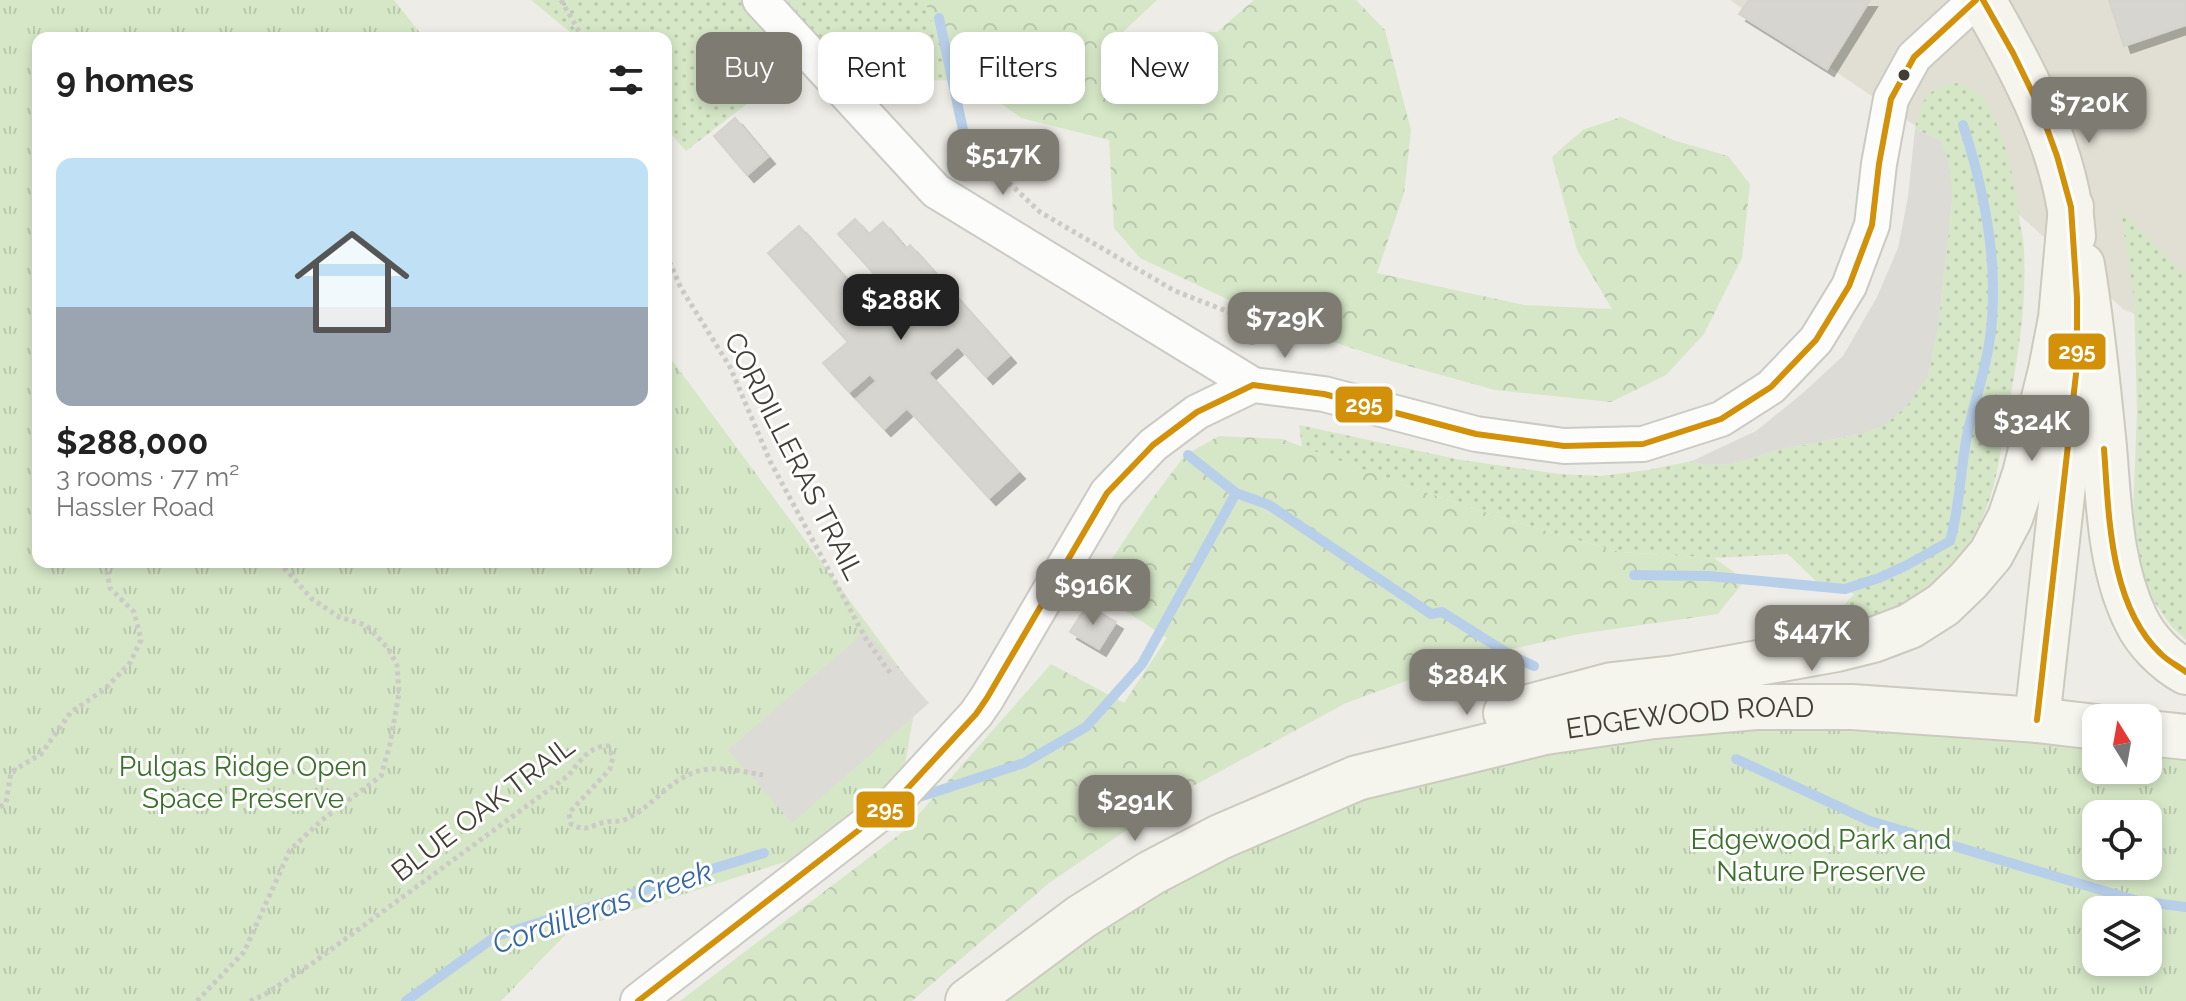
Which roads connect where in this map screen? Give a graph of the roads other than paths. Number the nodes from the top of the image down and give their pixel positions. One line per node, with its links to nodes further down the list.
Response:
1 (760, 0): 5 (street)
2 (1976, 0): 5 (street)
3 (1983, 0): 4 (main road)
4 (2071, 207): 6 (main road); 7 (main road); 11 (main road)
5 (1253, 385): 12 (street)
6 (2186, 672)
7 (2037, 720): 8 (main road, EDGEWOOD ROAD); 11 (main road, EDGEWOOD ROAD)
8 (2082, 725)
9 (2162, 734): 10 (main road)
10 (2186, 737)
11 (1357, 778): 13 (main road, EDGEWOOD ROAD)
12 (638, 1001)
13 (968, 1001)

